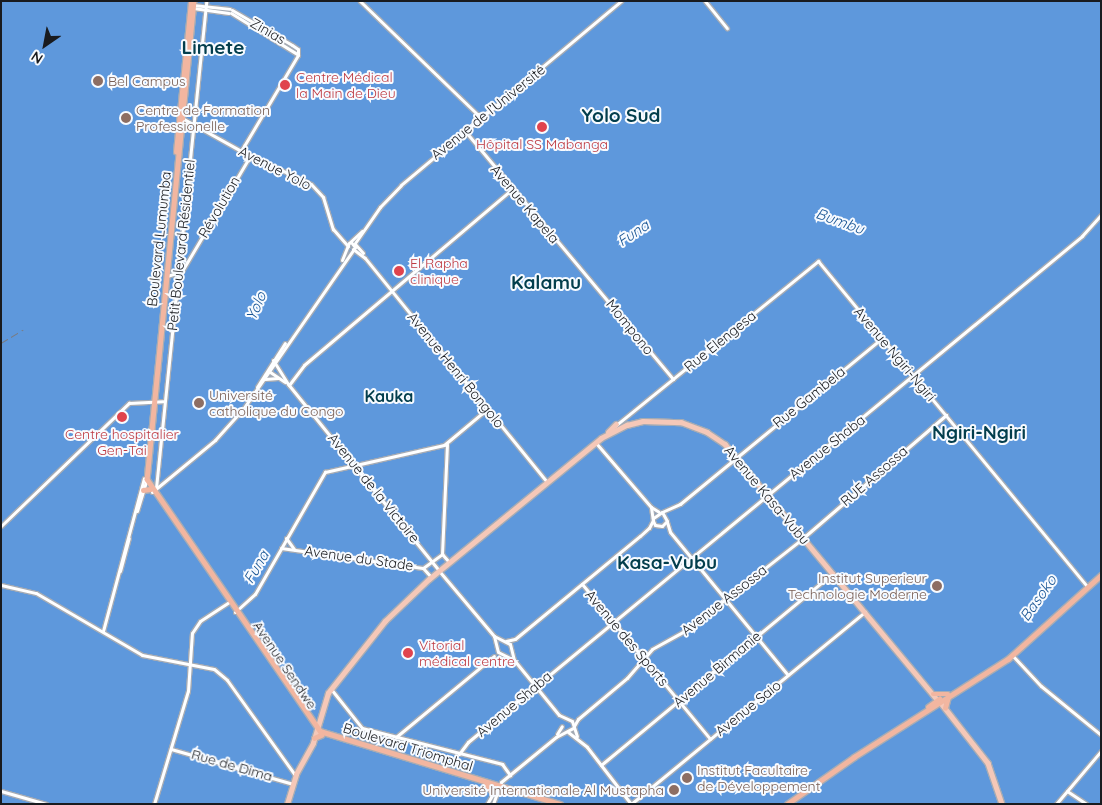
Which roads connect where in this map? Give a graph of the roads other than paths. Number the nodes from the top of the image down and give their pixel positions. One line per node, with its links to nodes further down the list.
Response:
1 (206, 1): 6 (street, Petit Boulevard Résidentiel)
2 (360, 1): 8 (street)
3 (705, 1): 7 (street)
4 (622, 2): 9 (street, Avenue de l’Université)
5 (192, 5): 6 (street); 10 (highway, Boulevard Lumumba)
6 (205, 8): 12 (street, Petit Boulevard Résidentiel); 15 (street, Zinias)
7 (727, 28)
8 (477, 114): 9 (street); 11 (street); 13 (street)
9 (484, 115): 11 (street, Avenue de l’Université)
10 (181, 118): 12 (street, Avenue Yolo); 25 (highway, Boulevard Lumumba); 33 (highway, Boulevard Lumumba)
11 (480, 118): 13 (street, Avenue de l’Université)
12 (193, 123): 15 (street, Avenue Yolo); 24 (street, Petit Boulevard Résidentiel)
13 (474, 124): 14 (street, Avenue de l’Université)
14 (465, 131): 17 (street, Avenue Kapela); 19 (street, Avenue de l’Université)
15 (241, 151): 16 (street, Avenue Yolo)
16 (250, 156): 19 (street, Avenue Yolo); 24 (street, Révolution)
17 (512, 189): 26 (street, Avenue Kapela); 27 (street)
18 (1101, 216): 35 (street, Avenue Shaba)
19 (351, 244): 20 (street); 21 (street); 23 (street, Avenue de l’Université)
20 (353, 249): 21 (street); 23 (street, Avenue de l’Université)
21 (365, 258): 27 (street, Avenue Henri Bongolo)
22 (818, 261): 29 (street, Avenue Ngiri-Ngiri); 37 (street, Rue Elengesa)
23 (340, 266): 28 (street, Avenue de l’Université)
24 (179, 273): 25 (street); 41 (street, Petit Boulevard Résidentiel)
25 (167, 276): 33 (highway, Boulevard Lumumba)
26 (587, 276): 37 (street, Mompono)
27 (391, 290): 39 (street); 43 (street, Avenue Henri Bongolo)
28 (292, 336): 30 (street, Avenue de l’Université); 31 (street)
29 (882, 338): 35 (street, Avenue Ngiri-Ngiri); 48 (street, Rue Gambela)
30 (281, 354): 31 (street, Avenue de l’Université); 32 (street)
31 (275, 361): 32 (street); 34 (street, Avenue de l’Université)
32 (278, 366): 39 (street)
33 (157, 367): 42 (highway, Boulevard Lumumba)
34 (269, 370): 36 (street); 38 (street, Avenue de l’Université); 40 (street)
35 (914, 376): 44 (street, Avenue Ngiri-Ngiri); 53 (street, Avenue Shaba)
36 (280, 378): 38 (street); 39 (street)
37 (673, 379): 45 (street, Rue Elengesa)
38 (264, 380): 40 (street, Avenue de l’Université)
39 (288, 384): 49 (street, Avenue de la Victoire)
40 (256, 392): 51 (street, Avenue de l’Université)
41 (164, 401): 42 (street); 51 (street, Petit Boulevard Résidentiel)
42 (153, 404): 51 (highway, Boulevard Lumumba); 59 (street)
43 (487, 409): 47 (street); 50 (street, Avenue Henri Bongolo)
44 (946, 415): 64 (street, RUE Assossa); 79 (street, Avenue Ngiri-Ngiri)
45 (618, 426): 46 (main road, Avenue Kasa-Vubu); 48 (main road, Avenue Kasa-Vubu)
46 (596, 443): 50 (main road, Avenue Kasa-Vubu); 54 (street)
47 (447, 444): 49 (street); 68 (street)
48 (736, 456): 53 (main road, Avenue Kasa-Vubu); 55 (street, Rue Gambela)
49 (352, 464): 63 (street); 70 (street, Avenue de la Victoire)
50 (547, 482): 71 (main road, Avenue Kasa-Vubu)
51 (150, 485): 52 (highway); 80 (street, Boulevard Lumumba); 82 (highway, Avenue Sendwe)
52 (143, 490): 80 (street, Boulevard Lumumba)
53 (769, 496): 64 (main road, Avenue Kasa-Vubu); 69 (street, Avenue Shaba)
54 (651, 507): 56 (street); 57 (street)
55 (670, 511): 56 (street); 58 (street)
56 (660, 512): 57 (street); 58 (street)
57 (653, 519): 60 (street); 61 (street)
58 (667, 522): 60 (street); 62 (street)
59 (1, 526)
60 (660, 527): 61 (street); 62 (street)
61 (649, 528): 77 (street)
62 (670, 532): 69 (street)
63 (286, 538): 65 (street); 67 (street)
64 (803, 538): 74 (main road, Avenue Kasa-Vubu); 81 (street, Avenue Assossa)
65 (284, 543): 66 (street); 67 (street)
66 (281, 548): 67 (street); 83 (street)
67 (292, 548): 72 (street, Avenue du Stade)
68 (442, 554): 70 (street); 71 (street)
69 (692, 558): 81 (street); 85 (street, Avenue Shaba)
70 (432, 560): 72 (street); 73 (street, Avenue de la Victoire)
71 (449, 562): 73 (main road, Avenue Kasa-Vubu)
72 (423, 568): 76 (street)
73 (440, 570): 76 (main road, Avenue Kasa-Vubu); 87 (street, Avenue de la Victoire)
74 (833, 573): 84 (main road, Avenue Kasa-Vubu); 88 (street, Avenue Birmanie)
75 (1101, 574): 79 (highway)
76 (431, 578): 102 (main road, Avenue Kasa-Vubu)
77 (582, 584): 85 (street, Avenue des Sports); 89 (street)
78 (1, 585): 86 (street)
79 (1087, 586): 94 (highway)
80 (111, 599): 86 (street, Boulevard Lumumba)
81 (726, 600): 88 (street); 96 (street, Avenue Assossa)
82 (230, 602): 83 (highway, Avenue Sendwe); 98 (street)
83 (235, 610): 99 (highway, Avenue Sendwe)
84 (865, 612): 100 (street, Avenue Saio); 103 (main road, Avenue Kasa-Vubu)
85 (614, 623): 96 (street, Avenue des Sports); 101 (street, Avenue Shaba)
86 (102, 629): 98 (street)
87 (494, 636): 90 (street); 91 (street)
88 (756, 636): 100 (street); 107 (street, Avenue Birmanie)
89 (514, 639): 90 (street); 92 (street)
90 (504, 641): 91 (street); 92 (street)
91 (496, 647): 93 (street); 95 (street)
92 (510, 648): 93 (street); 97 (street)
93 (503, 655): 95 (street); 97 (street)
94 (1012, 655): 105 (highway); 119 (street)
95 (494, 656): 122 (street)
96 (644, 658): 107 (street, Avenue des Sports); 113 (street, Avenue Assossa)
97 (514, 660): 101 (street)
98 (190, 663): 125 (street); 130 (street)
99 (276, 670): 112 (highway, Avenue Sendwe); 117 (highway, Avenue Sendwe)
100 (788, 675): 123 (street, Avenue Saio)
101 (536, 686): 110 (street); 127 (street, Avenue Shaba)
102 (330, 688): 104 (main road, Avenue Kasa-Vubu); 106 (street)
103 (932, 694): 105 (highway); 108 (main road, Avenue Kasa-Vubu); 109 (highway)
104 (327, 695): 106 (street); 111 (main road, Avenue Kasa-Vubu)
105 (949, 695): 108 (highway)
106 (337, 698): 122 (street)
107 (678, 700): 123 (street, Avenue des Sports); 128 (street, Avenue Birmanie)
108 (939, 703): 109 (highway); 144 (main road)
109 (930, 707): 143 (highway)
110 (559, 715): 114 (street); 115 (street)
111 (319, 717): 112 (highway); 117 (main road, Avenue Kasa-Vubu)
112 (311, 719): 117 (highway, Avenue Sendwe)
113 (578, 719): 114 (street); 116 (street)
114 (568, 720): 115 (street); 116 (street)
115 (562, 726): 118 (street); 120 (street)
116 (574, 727): 118 (street); 121 (street)
117 (318, 731): 124 (highway); 132 (highway, Boulevard Triomphal); 132 (highway, Boulevard Triomphal)
118 (568, 732): 120 (street); 121 (street)
119 (1101, 735)
120 (555, 736): 129 (street)
121 (576, 736): 128 (street)
122 (396, 737): 127 (street)
123 (710, 739): 142 (street, Avenue Saio)
124 (313, 741): 130 (main road)
125 (171, 749): 131 (street, Rue de Dima); 138 (street)
126 (1101, 750): 134 (street)
127 (460, 754): 129 (street)
128 (601, 765): 142 (street)
129 (510, 774): 132 (street)
130 (295, 776): 131 (main road)
131 (293, 783): 139 (main road)
132 (496, 788): 135 (street); 136 (street); 140 (highway, Boulevard Triomphal); 141 (highway, Boulevard Triomphal)
133 (1, 790): 137 (street)
134 (1068, 790): 145 (street); 146 (street)
135 (489, 801): 136 (street)
136 (494, 803)
137 (46, 804)
138 (154, 804)
139 (287, 804)
140 (550, 804)
141 (560, 804)
142 (631, 804)
143 (785, 804)
144 (1002, 804)
145 (1056, 804)
146 (1086, 804)

